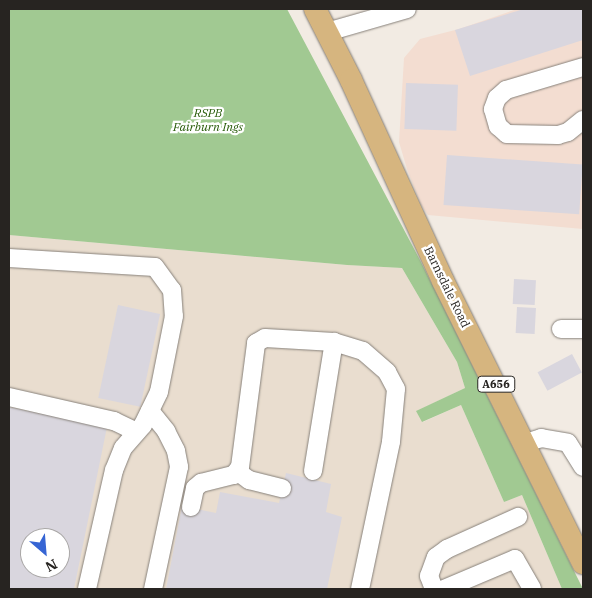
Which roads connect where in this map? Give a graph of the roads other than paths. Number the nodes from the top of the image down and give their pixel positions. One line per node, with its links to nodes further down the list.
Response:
1 (315, 9): 3 (main road, Barnsdale Road / A656)
2 (407, 9): 3 (street)
3 (327, 32): 13 (main road, Barnsdale Road / A656)
4 (583, 67): 5 (street)
5 (583, 120)
6 (9, 258): 11 (street)
7 (561, 329): 8 (street)
8 (583, 330)
9 (334, 342): 15 (street); 16 (street); 23 (street)
10 (9, 397): 12 (street)
11 (150, 411): 12 (street); 22 (street)
12 (137, 432): 21 (street)
13 (525, 443): 14 (street); 20 (main road, Barnsdale Road / A656)
14 (583, 467)
15 (313, 471)
16 (238, 472): 17 (street); 18 (street)
17 (282, 488)
18 (191, 507)
19 (518, 517): 24 (street)
20 (583, 563)
21 (88, 589)
22 (154, 589)
23 (360, 589)
24 (434, 589)
25 (444, 589): 26 (street)
26 (532, 589)

